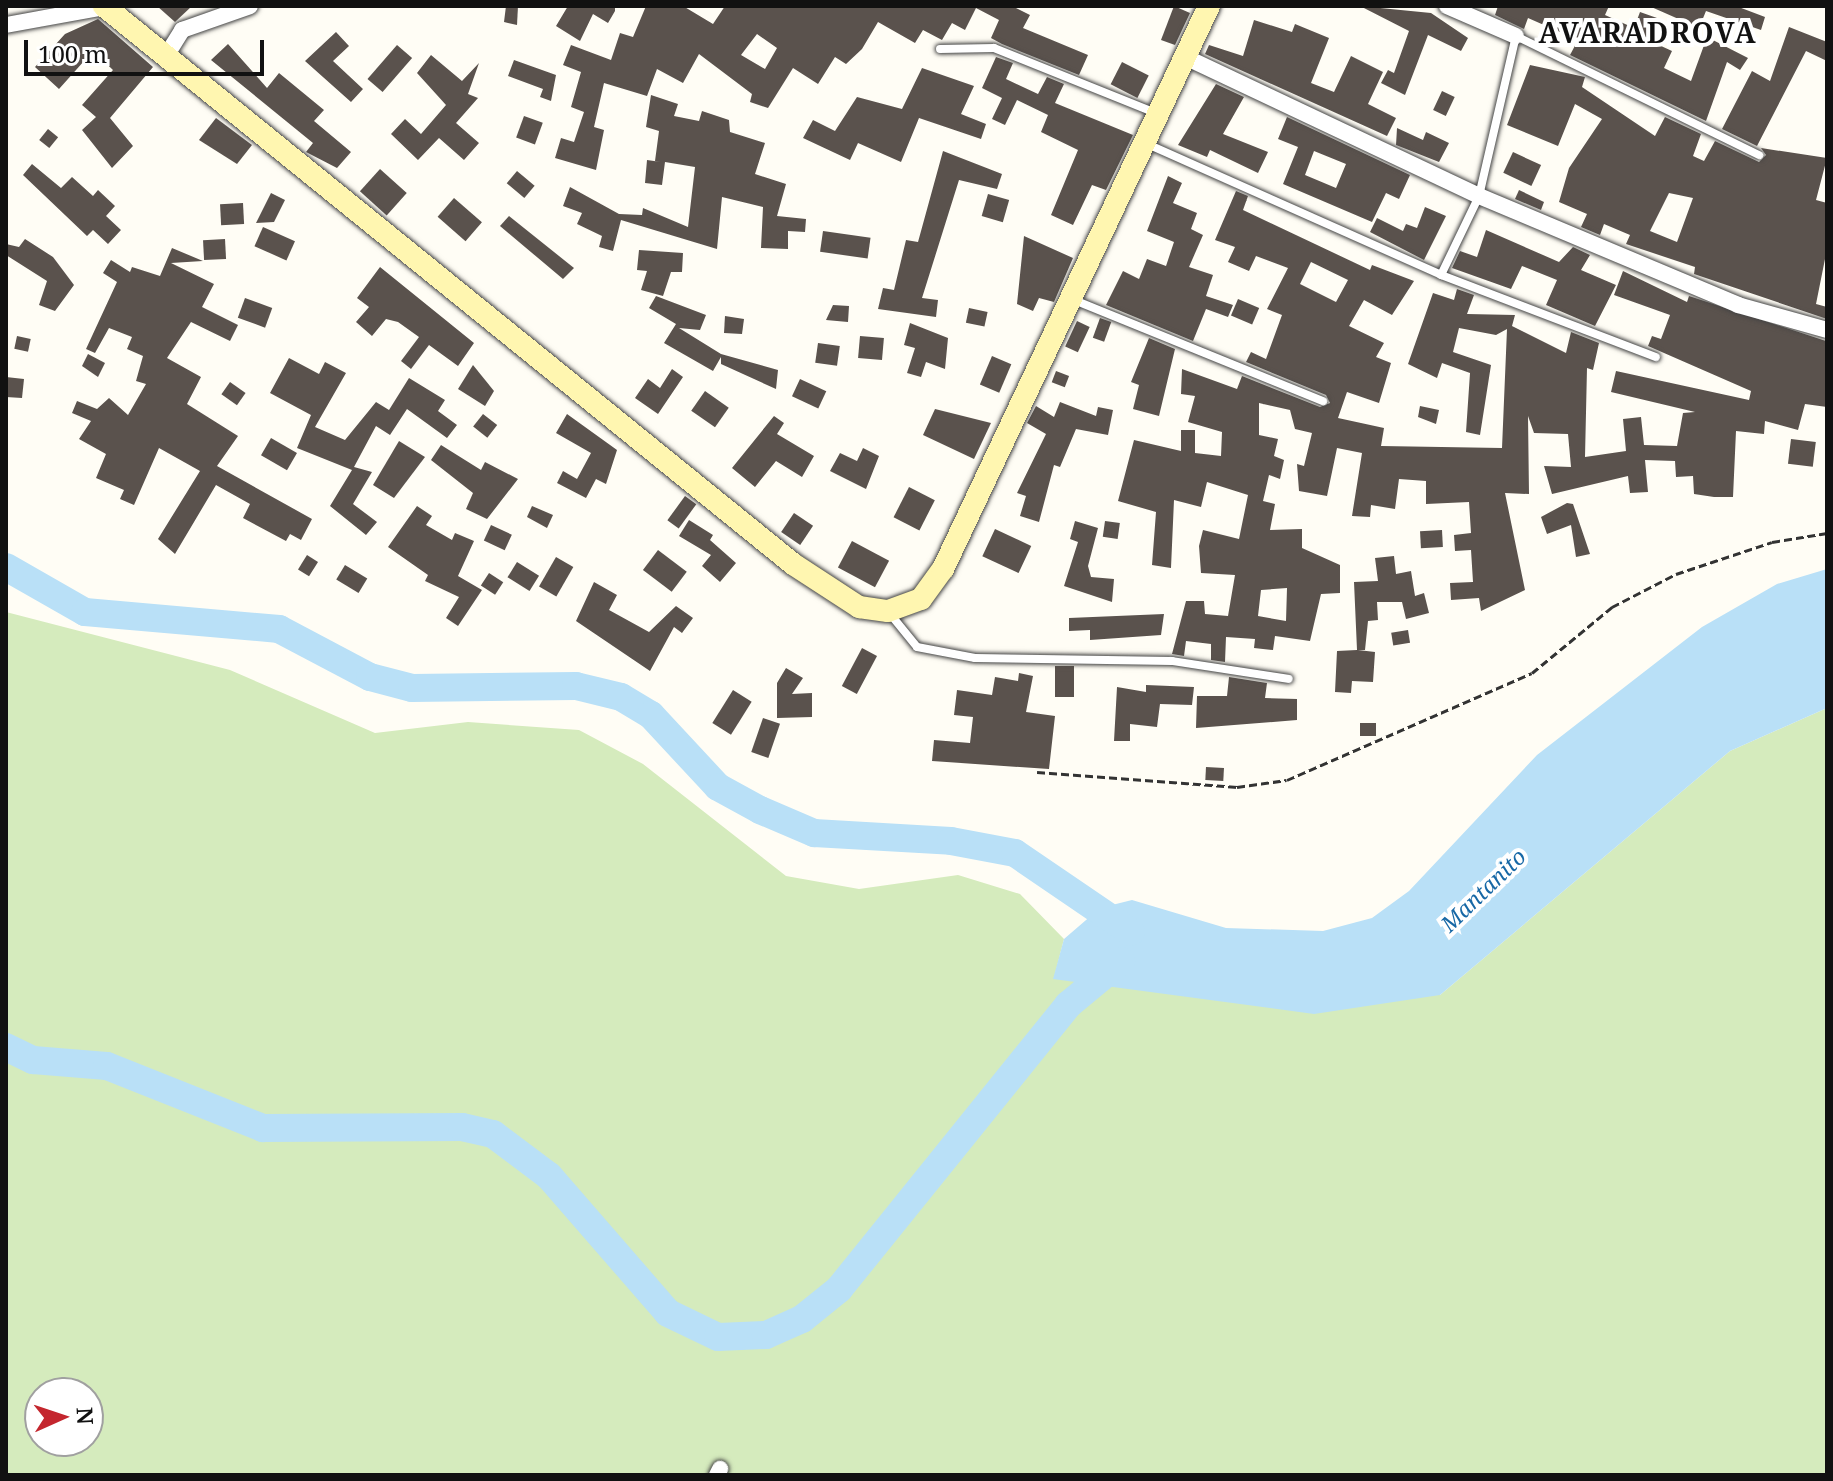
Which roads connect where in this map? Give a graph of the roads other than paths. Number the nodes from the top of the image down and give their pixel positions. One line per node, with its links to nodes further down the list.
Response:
1 (104, 6): 5 (street); 8 (street)
2 (250, 6): 8 (street)
3 (1209, 6): 9 (street)
4 (1447, 6): 6 (street)
5 (6, 25)
6 (1516, 36): 12 (lane); 13 (lane)
7 (940, 49): 10 (lane)
8 (166, 56): 19 (street)
9 (1185, 57): 10 (street); 13 (street)
10 (1158, 114): 11 (street)
11 (1144, 143): 14 (lane); 15 (street)
12 (1759, 155)
13 (1479, 196): 14 (lane); 16 (street)
14 (1441, 275): 17 (lane)
15 (1073, 300): 18 (lane); 19 (street)
16 (1827, 330)
17 (1656, 357)
18 (1323, 401)
19 (888, 611): 20 (lane)
20 (1289, 679)

